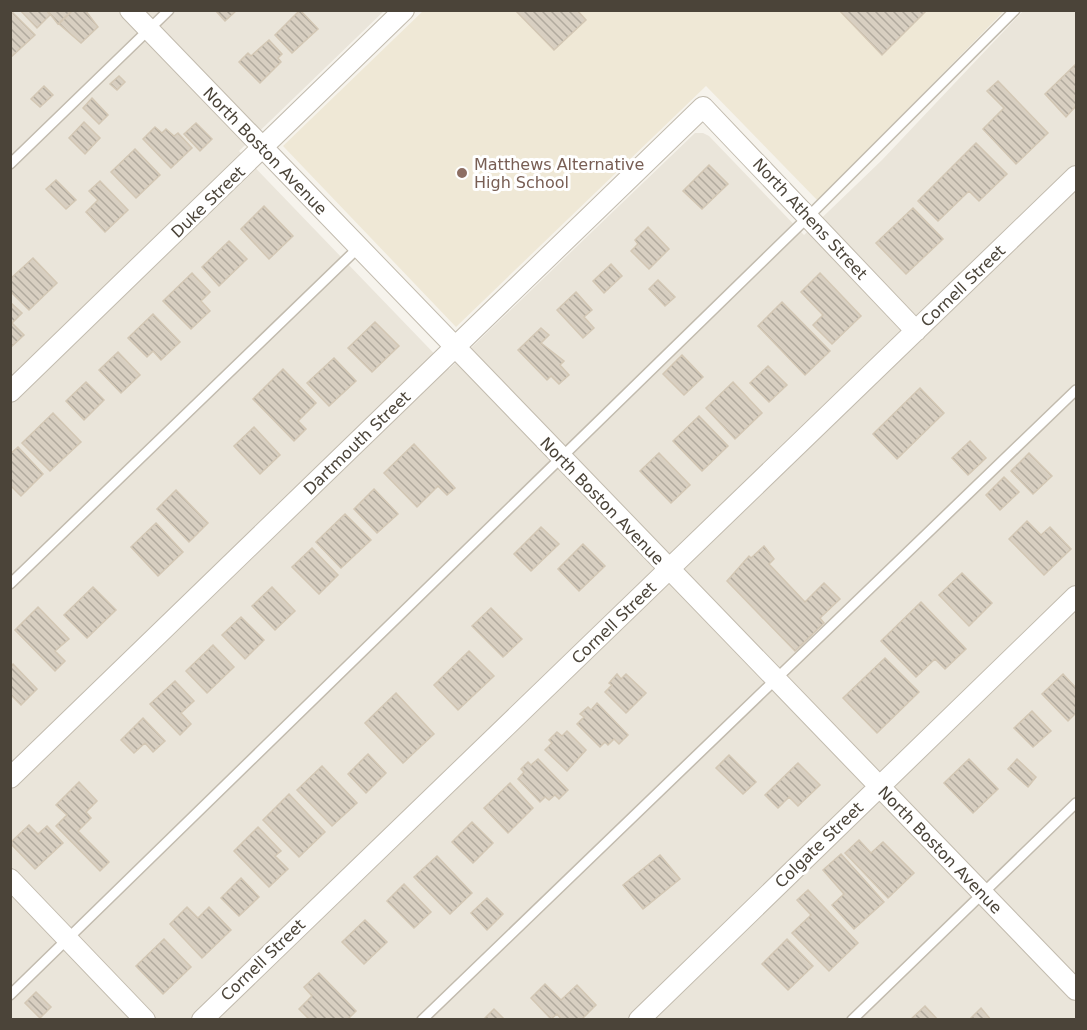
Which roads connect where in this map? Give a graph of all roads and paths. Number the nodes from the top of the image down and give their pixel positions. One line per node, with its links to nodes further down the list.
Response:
1 (130, 10): 5 (street, North Boston Avenue)
2 (170, 10): 5 (lane)
3 (404, 10): 7 (street, Duke Street)
4 (1015, 10): 10 (lane)
5 (149, 30): 7 (street, North Boston Avenue); 8 (lane)
6 (703, 107): 10 (street, North Athens Street); 13 (street, Dartmouth Street)
7 (263, 148): 11 (street, North Boston Avenue); 15 (street, Duke Street)
8 (10, 164)
9 (1077, 176): 12 (street, Cornell Street)
10 (807, 218): 12 (street, North Athens Street); 16 (lane)
11 (358, 248): 13 (street, North Boston Avenue); 18 (lane)
12 (916, 331): 17 (street, Cornell Street)
13 (455, 348): 16 (street, North Boston Avenue); 21 (street, Dartmouth Street)
14 (1077, 390): 20 (lane)
15 (10, 392)
16 (561, 459): 17 (street, North Boston Avenue); 26 (lane)
17 (669, 570): 20 (street, North Boston Avenue); 30 (street, Cornell Street)
18 (10, 584)
19 (1077, 597): 22 (street, Colgate Street)
20 (775, 680): 22 (street, North Boston Avenue); 31 (lane)
21 (10, 778)
22 (879, 787): 25 (street, North Boston Avenue); 32 (street, Colgate Street)
23 (1077, 803): 25 (lane)
24 (10, 879): 26 (street)
25 (982, 894): 27 (street, North Boston Avenue); 33 (lane)
26 (67, 938): 28 (lane); 29 (street)
27 (1077, 990)
28 (10, 995)
29 (145, 1020)
30 (202, 1020)
31 (422, 1020)
32 (639, 1020)
33 (852, 1020)

